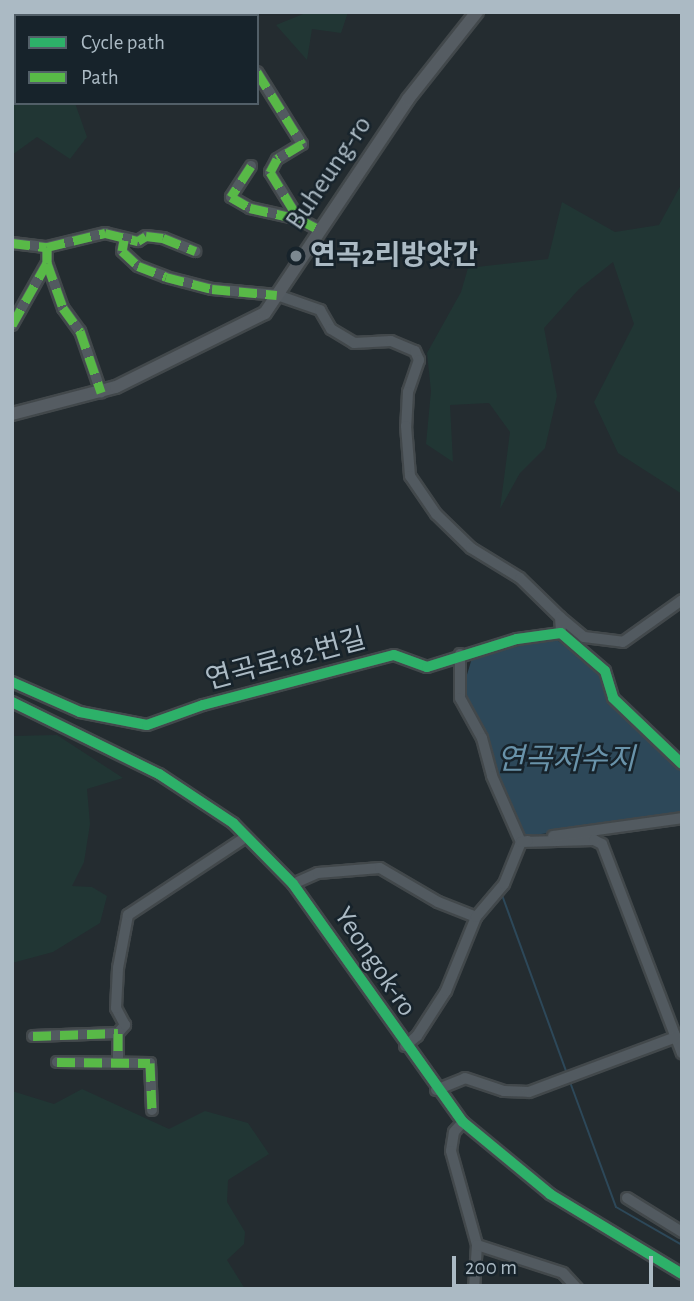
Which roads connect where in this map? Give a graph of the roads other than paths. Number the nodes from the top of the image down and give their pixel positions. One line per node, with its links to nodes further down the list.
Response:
1 (477, 12): 5 (main road, Buheung-ro)
2 (259, 75): 4 (street)
3 (251, 166): 4 (street)
4 (299, 219): 5 (street)
5 (320, 230): 10 (main road, Buheung-ro)
6 (124, 240): 8 (street); 9 (street); 10 (street)
7 (12, 243): 9 (street)
8 (195, 251)
9 (47, 255): 11 (street); 12 (street)
10 (277, 295): 12 (main road, Buheung-ro); 15 (street)
11 (13, 322)
12 (101, 391): 13 (main road, Buheung-ro)
13 (12, 414)
14 (682, 600): 15 (street)
15 (560, 617): 16 (street)
16 (561, 633): 17 (street, 연곡로182번길); 20 (street)
17 (460, 654): 18 (street, 연곡로182번길); 23 (street)
18 (12, 682)
19 (12, 702): 22 (street, Yeongok-ro)
20 (682, 764)
21 (682, 818): 23 (street)
22 (246, 836): 24 (street, Yeongok-ro); 26 (street)
23 (521, 842): 25 (street); 28 (street)
24 (293, 884): 25 (street); 29 (street, Yeongok-ro)
25 (476, 917): 29 (street)
26 (118, 1033): 27 (street); 31 (street)
27 (33, 1036)
28 (676, 1037): 30 (street); 33 (street)
29 (405, 1046): 33 (street, Yeongok-ro)
30 (682, 1054)
31 (118, 1060): 32 (street); 34 (street)
32 (57, 1062)
33 (436, 1090): 35 (street, Yeongok-ro)
34 (152, 1110)
35 (463, 1122): 38 (street); 39 (street, Yeongok-ro)
36 (627, 1198): 37 (street)
37 (682, 1233)
38 (477, 1245): 40 (street); 41 (street)
39 (682, 1274)
40 (474, 1289)
41 (578, 1289)

